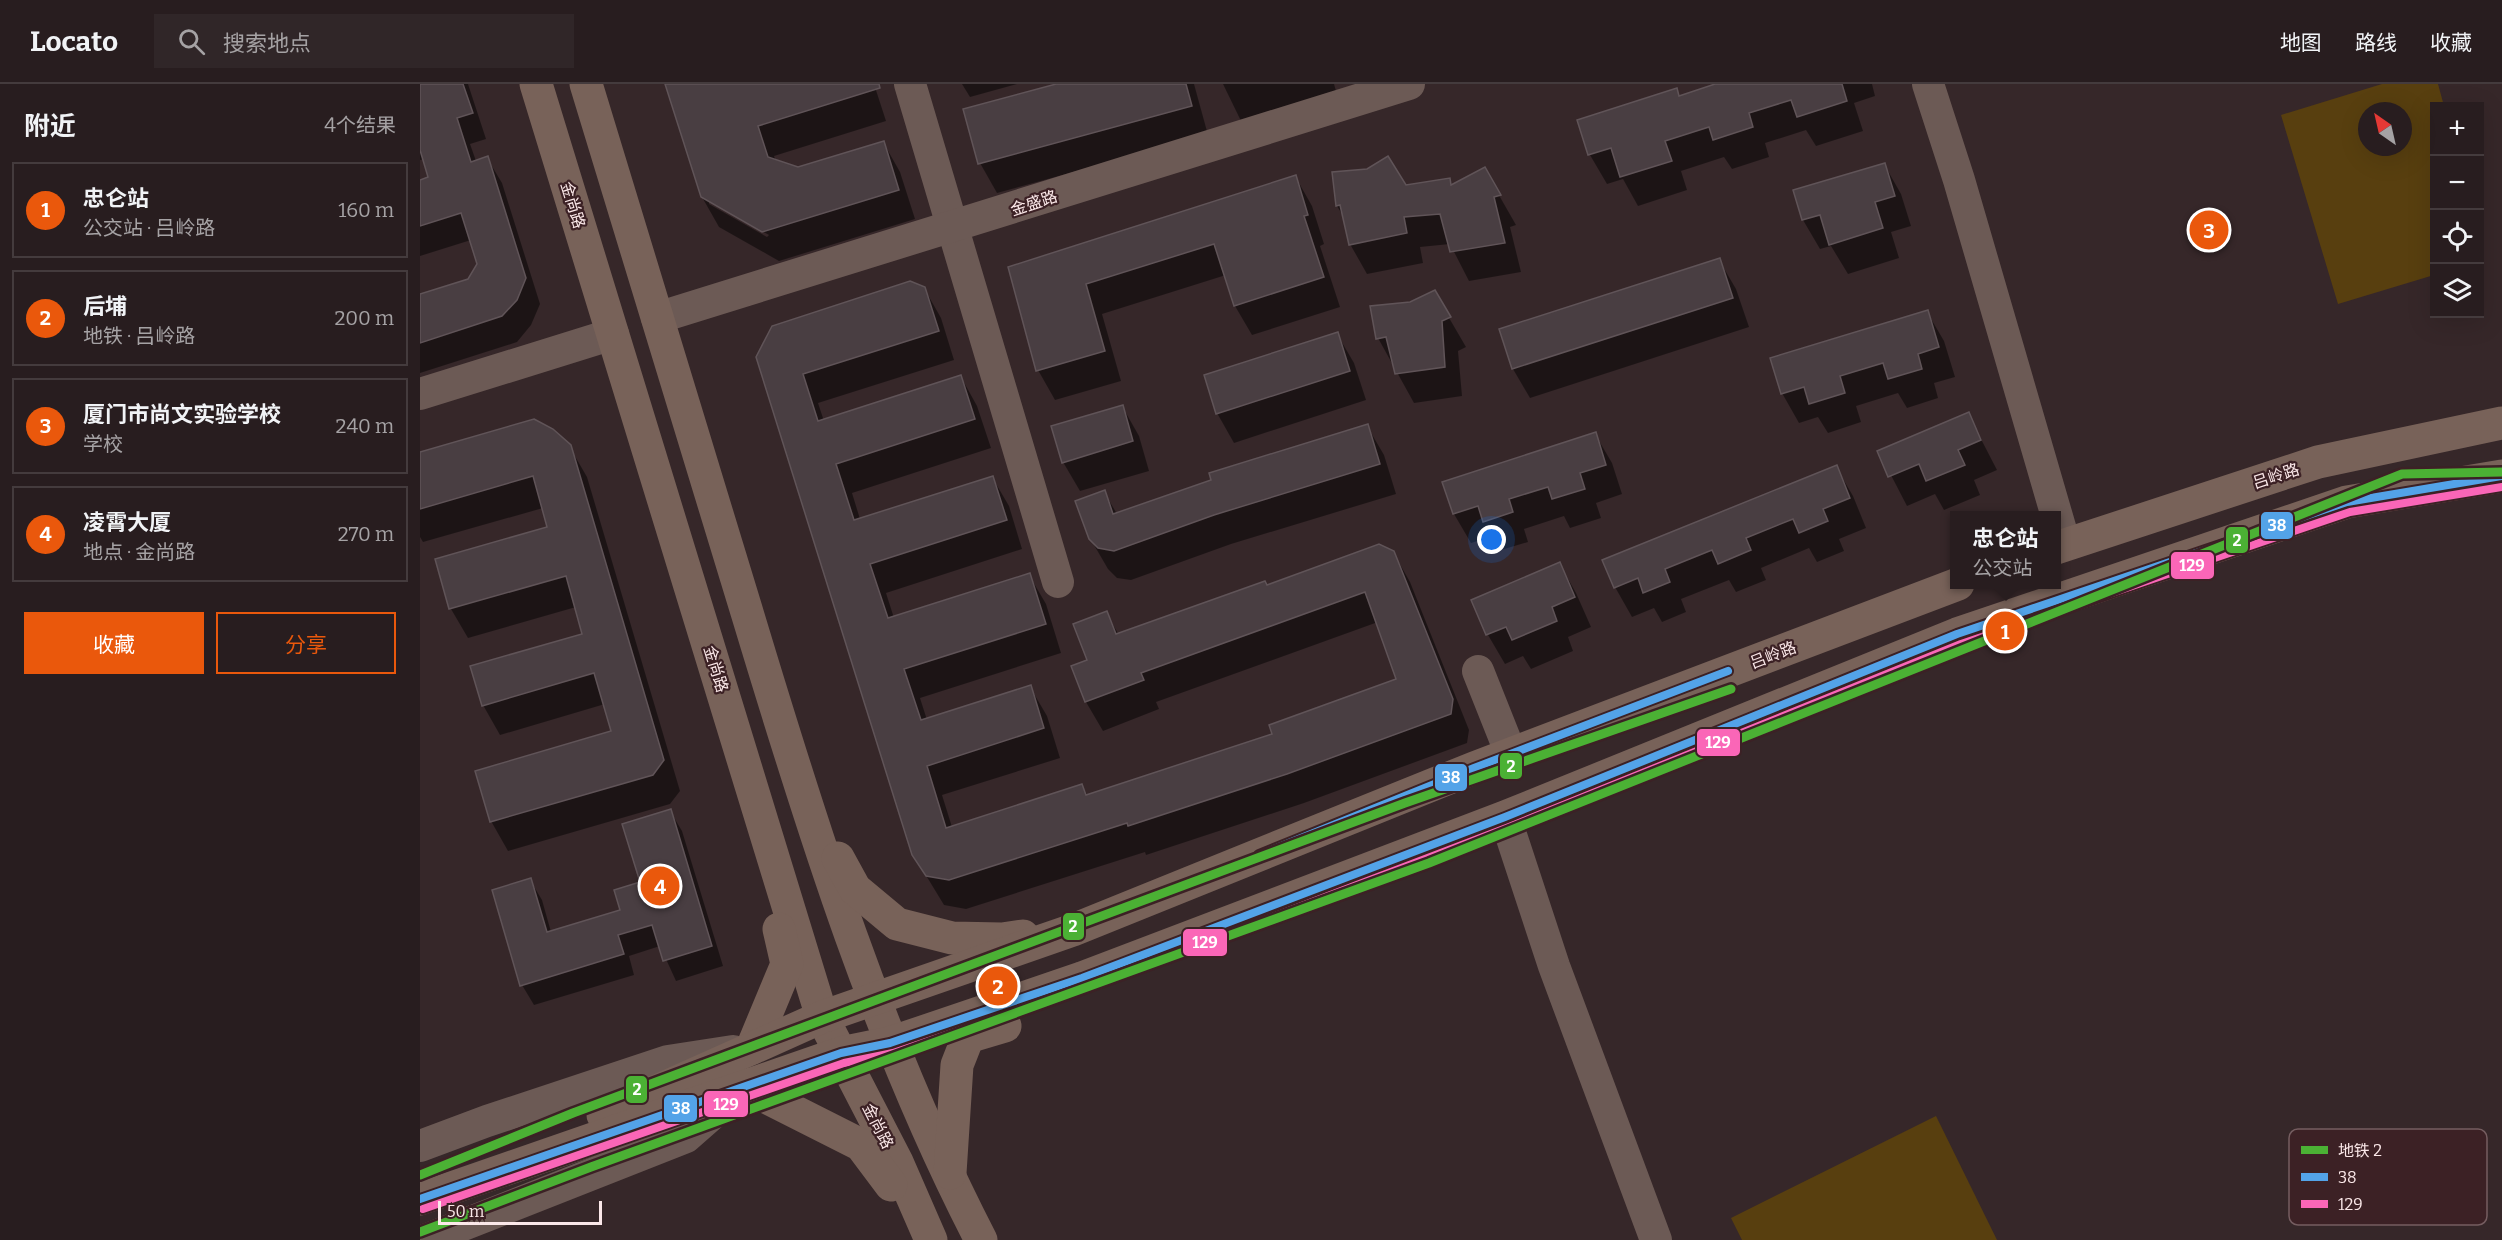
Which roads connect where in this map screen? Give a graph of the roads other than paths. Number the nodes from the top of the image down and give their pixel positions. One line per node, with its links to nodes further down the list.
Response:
1 (536, 84): 8 (main road, 金尚路)
2 (586, 84): 7 (main road)
3 (910, 84): 6 (street)
4 (1409, 84): 6 (street, 金盛路)
5 (1928, 84): 12 (street)
6 (953, 228): 7 (street, 金盛路); 14 (street)
7 (657, 318): 19 (main road)
8 (613, 334): 9 (street); 17 (main road, 金尚路)
9 (420, 394)
10 (2502, 423): 13 (main road, 吕岭路)
11 (2502, 476): 20 (main road, 吕岭路)
12 (2051, 511)
13 (2061, 546)
14 (1058, 582)
15 (1950, 588): 18 (main road, 吕岭路)
16 (1478, 671): 18 (street)
17 (740, 746): 24 (main road, 金尚路); 26 (main road)
18 (1511, 754): 21 (main road, 吕岭路)
19 (798, 782): 21 (main road); 23 (main road)
20 (1505, 817): 22 (main road, 吕岭路); 35 (street)
21 (1072, 930): 23 (main road, 吕岭路)
22 (1082, 978): 25 (main road, 吕岭路); 30 (main road)
23 (874, 1000): 24 (main road, 吕岭路); 25 (main road)
24 (822, 1017): 26 (main road, 吕岭路); 27 (main road, 金尚路)
25 (890, 1043): 27 (main road, 吕岭路); 30 (main road)
26 (752, 1048): 29 (street); 31 (main road, 吕岭路)
27 (841, 1053): 28 (main road, 吕岭路); 32 (main road, 金尚路)
28 (744, 1086): 31 (main road, 吕岭路); 32 (main road); 33 (street)
29 (420, 1146)
30 (950, 1181): 34 (main road)
31 (420, 1199)
32 (929, 1236)
33 (425, 1240)
34 (981, 1240)
35 (1656, 1240)

